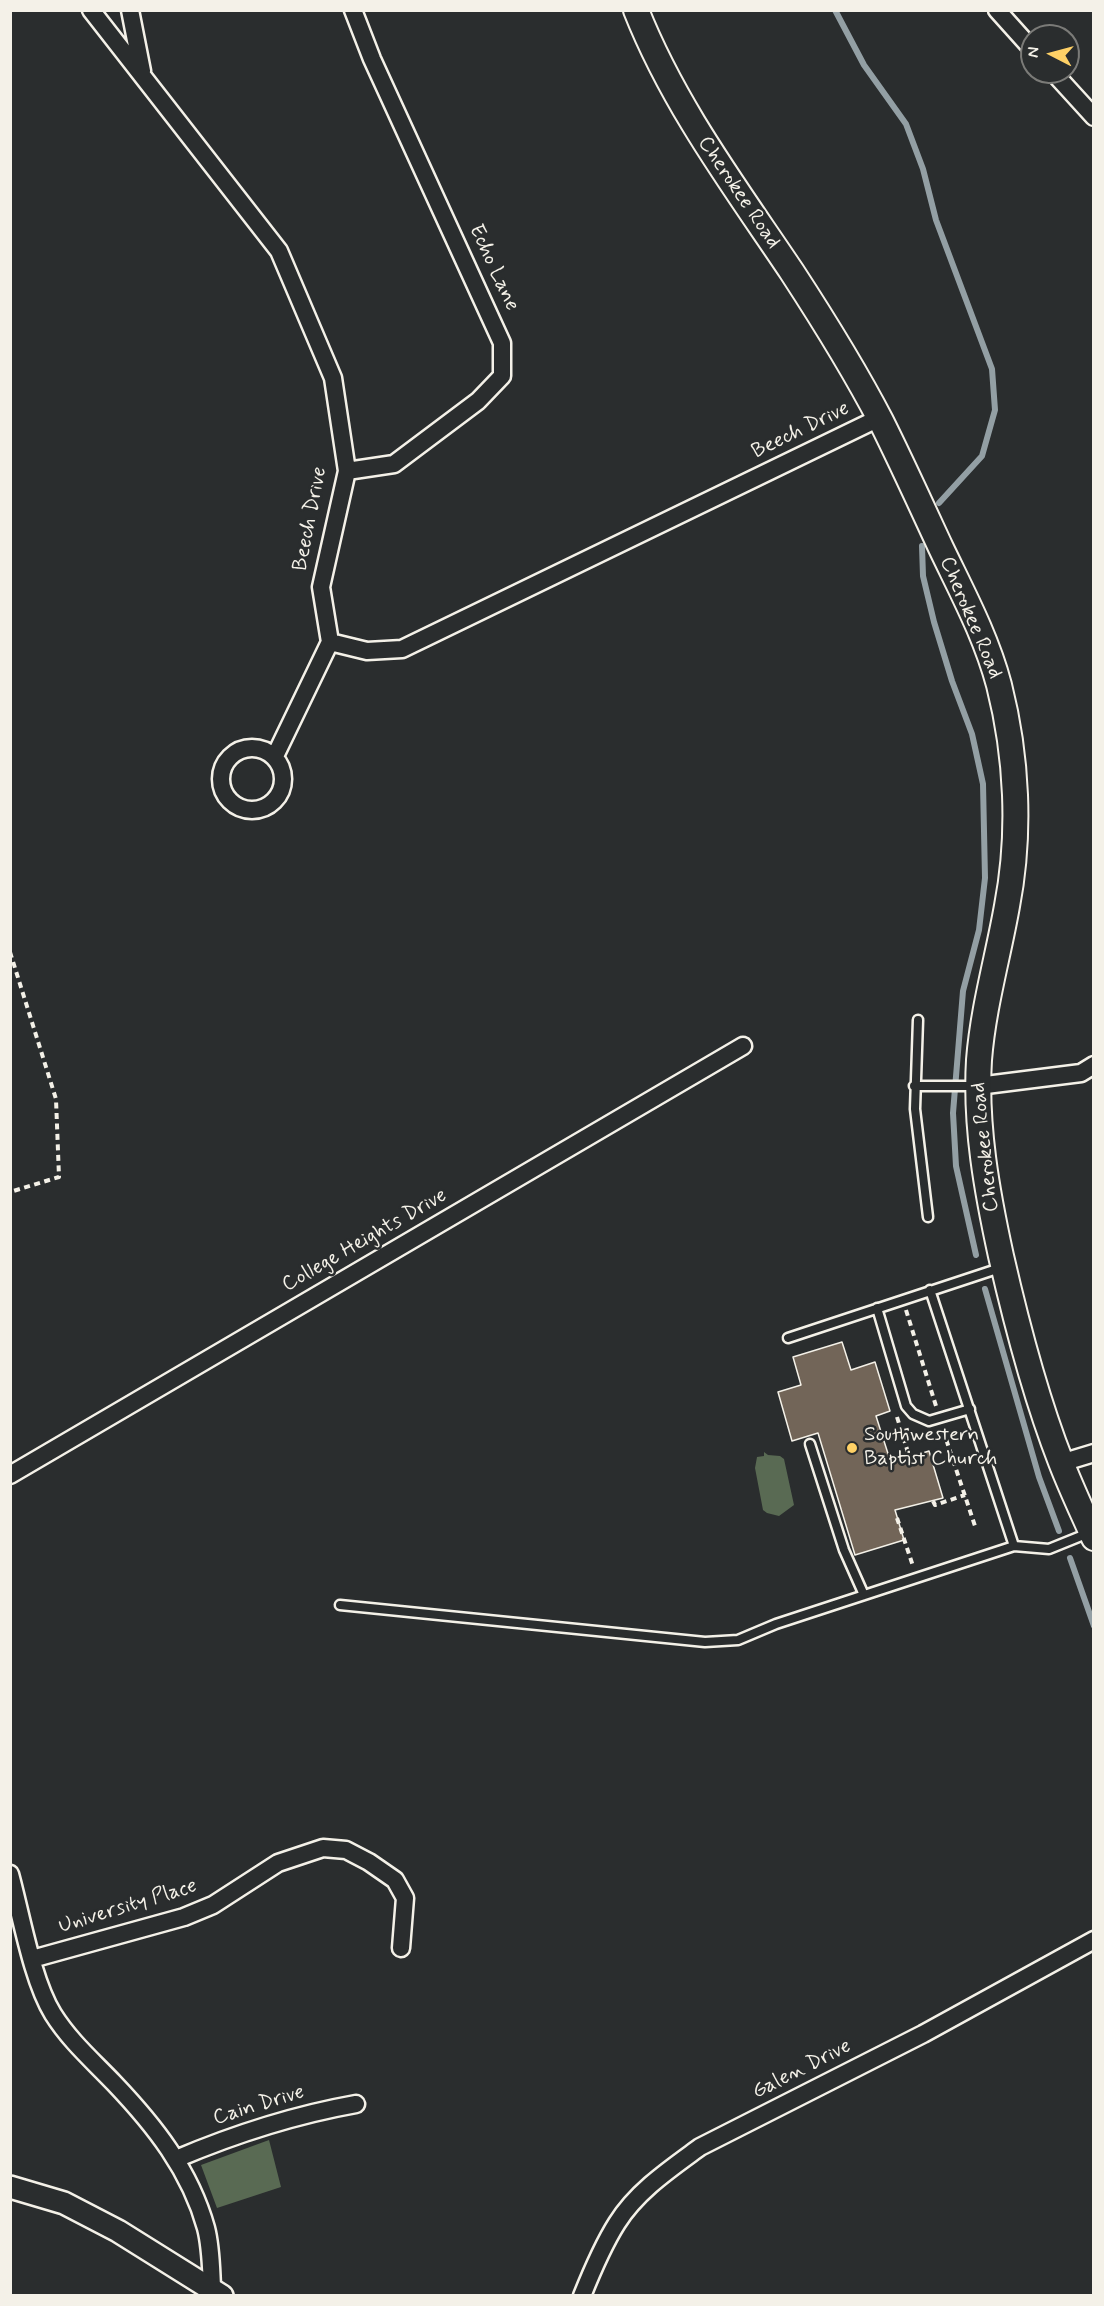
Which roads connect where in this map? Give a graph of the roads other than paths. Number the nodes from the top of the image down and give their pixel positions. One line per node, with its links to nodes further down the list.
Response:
1 (91, 10): 7 (street, Beech Drive)
2 (130, 10): 7 (street, Beech Drive)
3 (353, 10): 11 (street, Echo Lane)
4 (636, 10): 10 (main road, Cherokee Road)
5 (997, 10): 6 (street)
6 (1020, 36)
7 (143, 74): 11 (street, Beech Drive)
8 (1064, 84): 9 (street)
9 (1094, 117)
10 (879, 418): 12 (street, Beech Drive); 18 (main road, Cherokee Road)
11 (347, 471): 12 (street, Beech Drive)
12 (330, 642): 13 (street)
13 (275, 756)
14 (918, 1020): 17 (lane)
15 (743, 1046): 28 (street, College Heights Drive)
16 (1094, 1065): 18 (street)
17 (914, 1086): 18 (lane); 19 (lane)
18 (978, 1086): 20 (main road, Cherokee Road)
19 (928, 1217)
20 (1004, 1267): 21 (lane); 27 (main road, Cherokee Road)
21 (930, 1290): 22 (lane); 24 (lane)
22 (877, 1308): 23 (lane); 24 (lane)
23 (788, 1338)
24 (970, 1409): 30 (lane)
25 (810, 1444): 31 (lane)
26 (1094, 1453): 27 (street)
27 (1061, 1463): 29 (main road, Cherokee Road)
28 (10, 1475)
29 (1092, 1535): 30 (lane)
30 (1014, 1546): 31 (lane)
31 (864, 1595): 32 (lane)
32 (340, 1605)
33 (10, 1874): 36 (street)
34 (1094, 1940): 41 (street, Galen Drive)
35 (401, 1948): 36 (street, University Place)
36 (32, 1959): 38 (street)
37 (357, 2104): 38 (street, Cain Drive)
38 (177, 2159): 40 (street)
39 (10, 2187): 40 (street)
40 (217, 2291)
41 (582, 2295)

